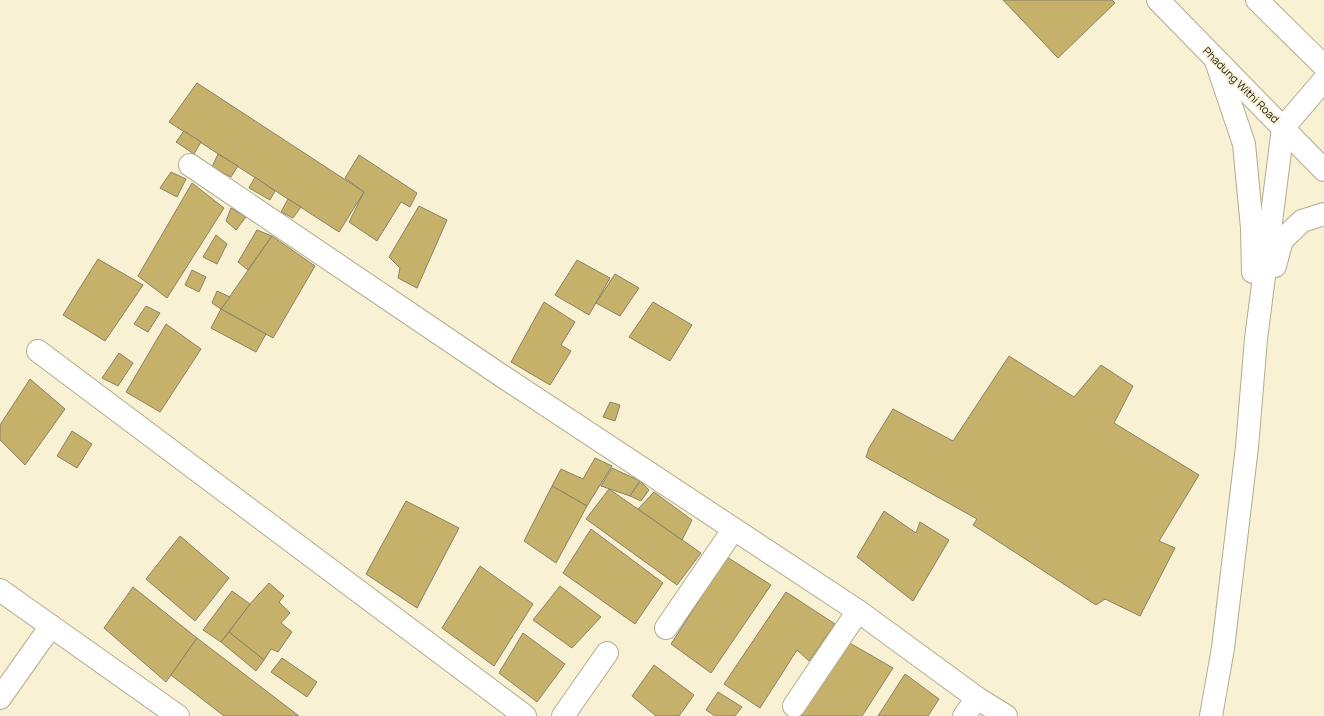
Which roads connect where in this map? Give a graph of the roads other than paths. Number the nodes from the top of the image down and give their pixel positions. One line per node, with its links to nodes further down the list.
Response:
1 (1158, 0): 3 (street, Phadung Withi Road)
2 (1257, 0): 4 (street)
3 (1216, 61): 6 (street, Phadung Withi Road); 10 (street)
4 (1324, 66)
5 (1324, 80): 6 (street)
6 (1283, 128): 8 (street, Phadung Withi Road); 10 (street)
7 (190, 165): 12 (street)
8 (1324, 170)
9 (1324, 214): 10 (street)
10 (1256, 339): 26 (street)
11 (38, 351): 22 (street)
12 (733, 530): 14 (street); 16 (street)
13 (0, 590): 15 (street)
14 (858, 611): 19 (street); 20 (street)
15 (51, 626): 18 (street); 21 (street)
16 (666, 628)
17 (607, 652): 23 (street)
18 (0, 698)
19 (976, 698): 24 (street); 25 (street)
20 (794, 706)
21 (178, 716)
22 (525, 716)
23 (563, 716)
24 (964, 716)
25 (1006, 716)
26 (1211, 716)

